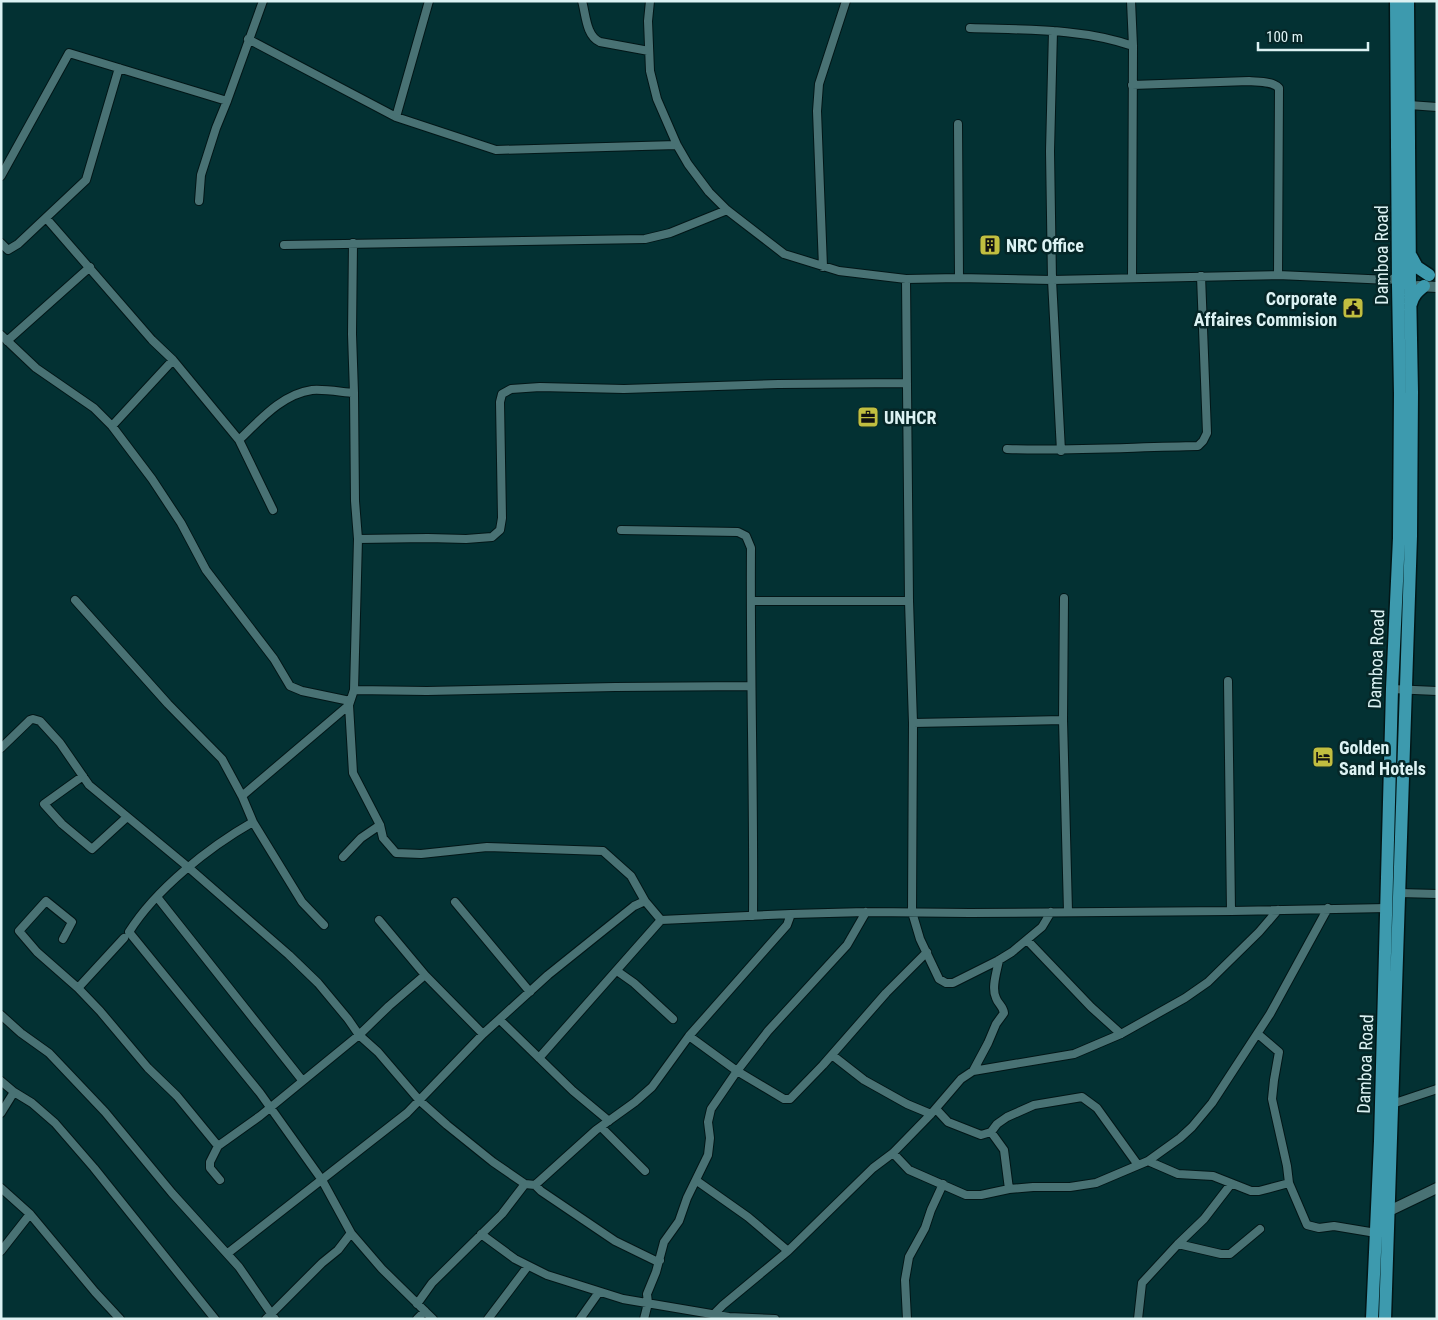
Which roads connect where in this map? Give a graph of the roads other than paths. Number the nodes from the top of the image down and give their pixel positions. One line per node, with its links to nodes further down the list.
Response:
1 (263, 1): 11 (street)
2 (429, 1): 19 (street)
3 (582, 1): 13 (street)
4 (650, 1): 13 (street)
5 (846, 1): 31 (street)
6 (1131, 1): 12 (street)
7 (1396, 1): 38 (main road, Damboa Road)
8 (1408, 1): 17 (main road, Damboa Road)
9 (970, 28): 10 (street)
10 (1052, 31): 12 (street); 37 (street)
11 (248, 39): 16 (street); 19 (street)
12 (1133, 46): 15 (street)
13 (648, 51): 21 (street)
14 (119, 68): 16 (street); 22 (street); 25 (street)
15 (1132, 85): 32 (street); 35 (street)
16 (227, 101): 23 (street)
17 (1409, 106): 18 (street); 29 (main road, Damboa Road)
18 (1437, 107)
19 (396, 117): 21 (street)
20 (958, 124): 34 (street)
21 (677, 146): 24 (street)
22 (1, 176)
23 (198, 201)
24 (727, 210): 27 (street); 31 (street)
25 (46, 218): 26 (street); 30 (street)
26 (1, 243)
27 (353, 243): 28 (street); 44 (street)
28 (284, 245)
29 (1410, 252): 38 (main road, Damboa Road); 39 (main road)
30 (90, 267): 41 (street); 42 (street)
31 (823, 267): 36 (street)
32 (1278, 275): 33 (street); 38 (street)
33 (1201, 276): 35 (street); 48 (street)
34 (959, 278): 36 (street); 37 (street)
35 (1132, 278): 37 (street)
36 (906, 279): 43 (street)
37 (1052, 280): 48 (street)
38 (1401, 280): 39 (street); 40 (main road, Damboa Road); 58 (main road, Damboa Road)
39 (1432, 281): 40 (main road)
40 (1410, 311): 58 (main road, Damboa Road)
41 (4, 338): 45 (street)
42 (173, 360): 45 (street); 46 (street)
43 (907, 383): 51 (street); 55 (street)
44 (354, 393): 46 (street); 51 (street)
45 (112, 426): 61 (street)
46 (239, 440): 49 (street)
47 (1007, 449): 48 (street)
48 (1061, 451)
49 (273, 510)
50 (621, 530): 54 (street)
51 (358, 538): 59 (street)
52 (1064, 598): 62 (street)
53 (75, 600): 66 (street)
54 (751, 601): 55 (street); 57 (street)
55 (909, 601): 63 (street)
56 (1228, 681): 81 (street)
57 (751, 686): 59 (street); 86 (street)
58 (1399, 689): 60 (street); 72 (main road, Damboa Road); 78 (main road, Damboa Road)
59 (354, 690): 61 (street)
60 (1437, 691)
61 (349, 703): 66 (street); 69 (street)
62 (1063, 720): 63 (street); 80 (street)
63 (913, 723): 83 (street)
64 (1, 748): 65 (street)
65 (83, 776): 67 (street); 67 (street)
66 (242, 796): 68 (street)
67 (127, 817): 71 (street)
68 (253, 822): 71 (street); 89 (street)
69 (380, 825): 70 (street); 75 (street)
70 (344, 857)
71 (188, 867): 74 (street); 105 (street)
72 (1399, 893): 73 (street); 116 (main road, Damboa Road)
73 (1437, 894)
74 (157, 897): 111 (street); 117 (street)
75 (645, 901): 88 (street); 98 (street)
76 (454, 902): 98 (street)
77 (1328, 908): 78 (street); 79 (street); 104 (street)
78 (1387, 908): 139 (main road, Damboa Road)
79 (1278, 910): 81 (street); 103 (street)
80 (1068, 911): 81 (street); 84 (street)
81 (1231, 911)
82 (866, 912): 83 (street); 85 (street); 110 (street)
83 (912, 912): 84 (street); 93 (street)
84 (1051, 912): 92 (street)
85 (791, 914): 86 (street); 106 (street)
86 (754, 916): 88 (street)
87 (379, 920): 96 (street)
88 (661, 920): 95 (street)
89 (324, 924)
90 (62, 938): 97 (street)
91 (124, 938): 97 (street)
92 (1027, 940): 94 (street); 103 (street)
93 (927, 952): 94 (street); 107 (street)
94 (999, 960): 109 (street)
95 (617, 971): 100 (street); 108 (street)
96 (425, 975): 102 (street); 105 (street)
97 (78, 988): 123 (street)
98 (530, 992): 101 (street)
99 (1, 1016): 148 (street)
100 (673, 1019)
101 (500, 1020): 102 (street); 108 (street)
102 (484, 1034): 115 (street)
103 (1121, 1034): 109 (street)
104 (1258, 1034): 125 (street); 131 (street)
105 (359, 1035): 111 (street); 115 (street)
106 (689, 1036): 110 (street); 120 (street)
107 (832, 1055): 110 (street); 118 (street)
108 (539, 1058): 120 (street)
109 (973, 1070): 118 (street)
110 (737, 1071): 130 (street)
111 (302, 1080): 117 (street)
112 (1, 1082): 114 (street)
113 (1437, 1089): 116 (street)
114 (14, 1092): 119 (street); 158 (street)
115 (420, 1101): 129 (street); 132 (street)
116 (1392, 1104): 139 (main road, Damboa Road)
117 (270, 1107): 123 (street); 129 (street)
118 (934, 1112): 122 (street); 124 (street)
119 (1, 1113)
120 (609, 1121): 121 (street)
121 (601, 1127): 127 (street); 135 (street)
122 (991, 1132): 126 (street); 138 (street)
123 (218, 1146): 128 (street)
124 (893, 1153): 133 (street); 147 (street)
125 (1148, 1161): 126 (street); 134 (street)
126 (1138, 1165): 138 (street)
127 (645, 1171)
128 (220, 1180)
129 (322, 1180): 143 (street); 148 (street)
130 (697, 1181): 147 (street); 149 (street)
131 (1289, 1183): 134 (street); 142 (street)
132 (525, 1184): 135 (street); 144 (street)
133 (943, 1184): 138 (street); 165 (street)
134 (1231, 1184): 145 (street)
135 (535, 1185): 149 (street)
136 (1, 1188): 140 (street)
137 (1437, 1188): 139 (street)
138 (1009, 1190)
139 (1383, 1211): 142 (main road, Damboa Road); 168 (main road, Damboa Road)
140 (30, 1214): 146 (street); 157 (street)
141 (1260, 1229): 145 (street)
142 (1376, 1232): 167 (main road, Damboa Road)
143 (351, 1233): 153 (street); 156 (street)
144 (481, 1234): 150 (street); 153 (street)
145 (1178, 1244): 166 (street)
146 (1, 1251)
147 (788, 1251): 155 (street)
148 (228, 1253): 156 (street)
149 (660, 1260): 152 (street)
150 (528, 1266): 151 (street); 161 (street)
151 (600, 1292): 152 (street); 162 (street)
152 (648, 1303): 155 (street); 163 (street)
153 (417, 1304): 154 (street)
154 (424, 1311): 159 (street); 160 (street)
155 (717, 1316): 164 (street)
156 (271, 1317)
157 (120, 1319)
158 (215, 1319)
159 (416, 1319)
160 (432, 1319)
161 (488, 1319)
162 (580, 1319)
163 (644, 1319)
164 (774, 1319)
165 (907, 1319)
166 (1138, 1319)
167 (1372, 1319)
168 (1385, 1319)

